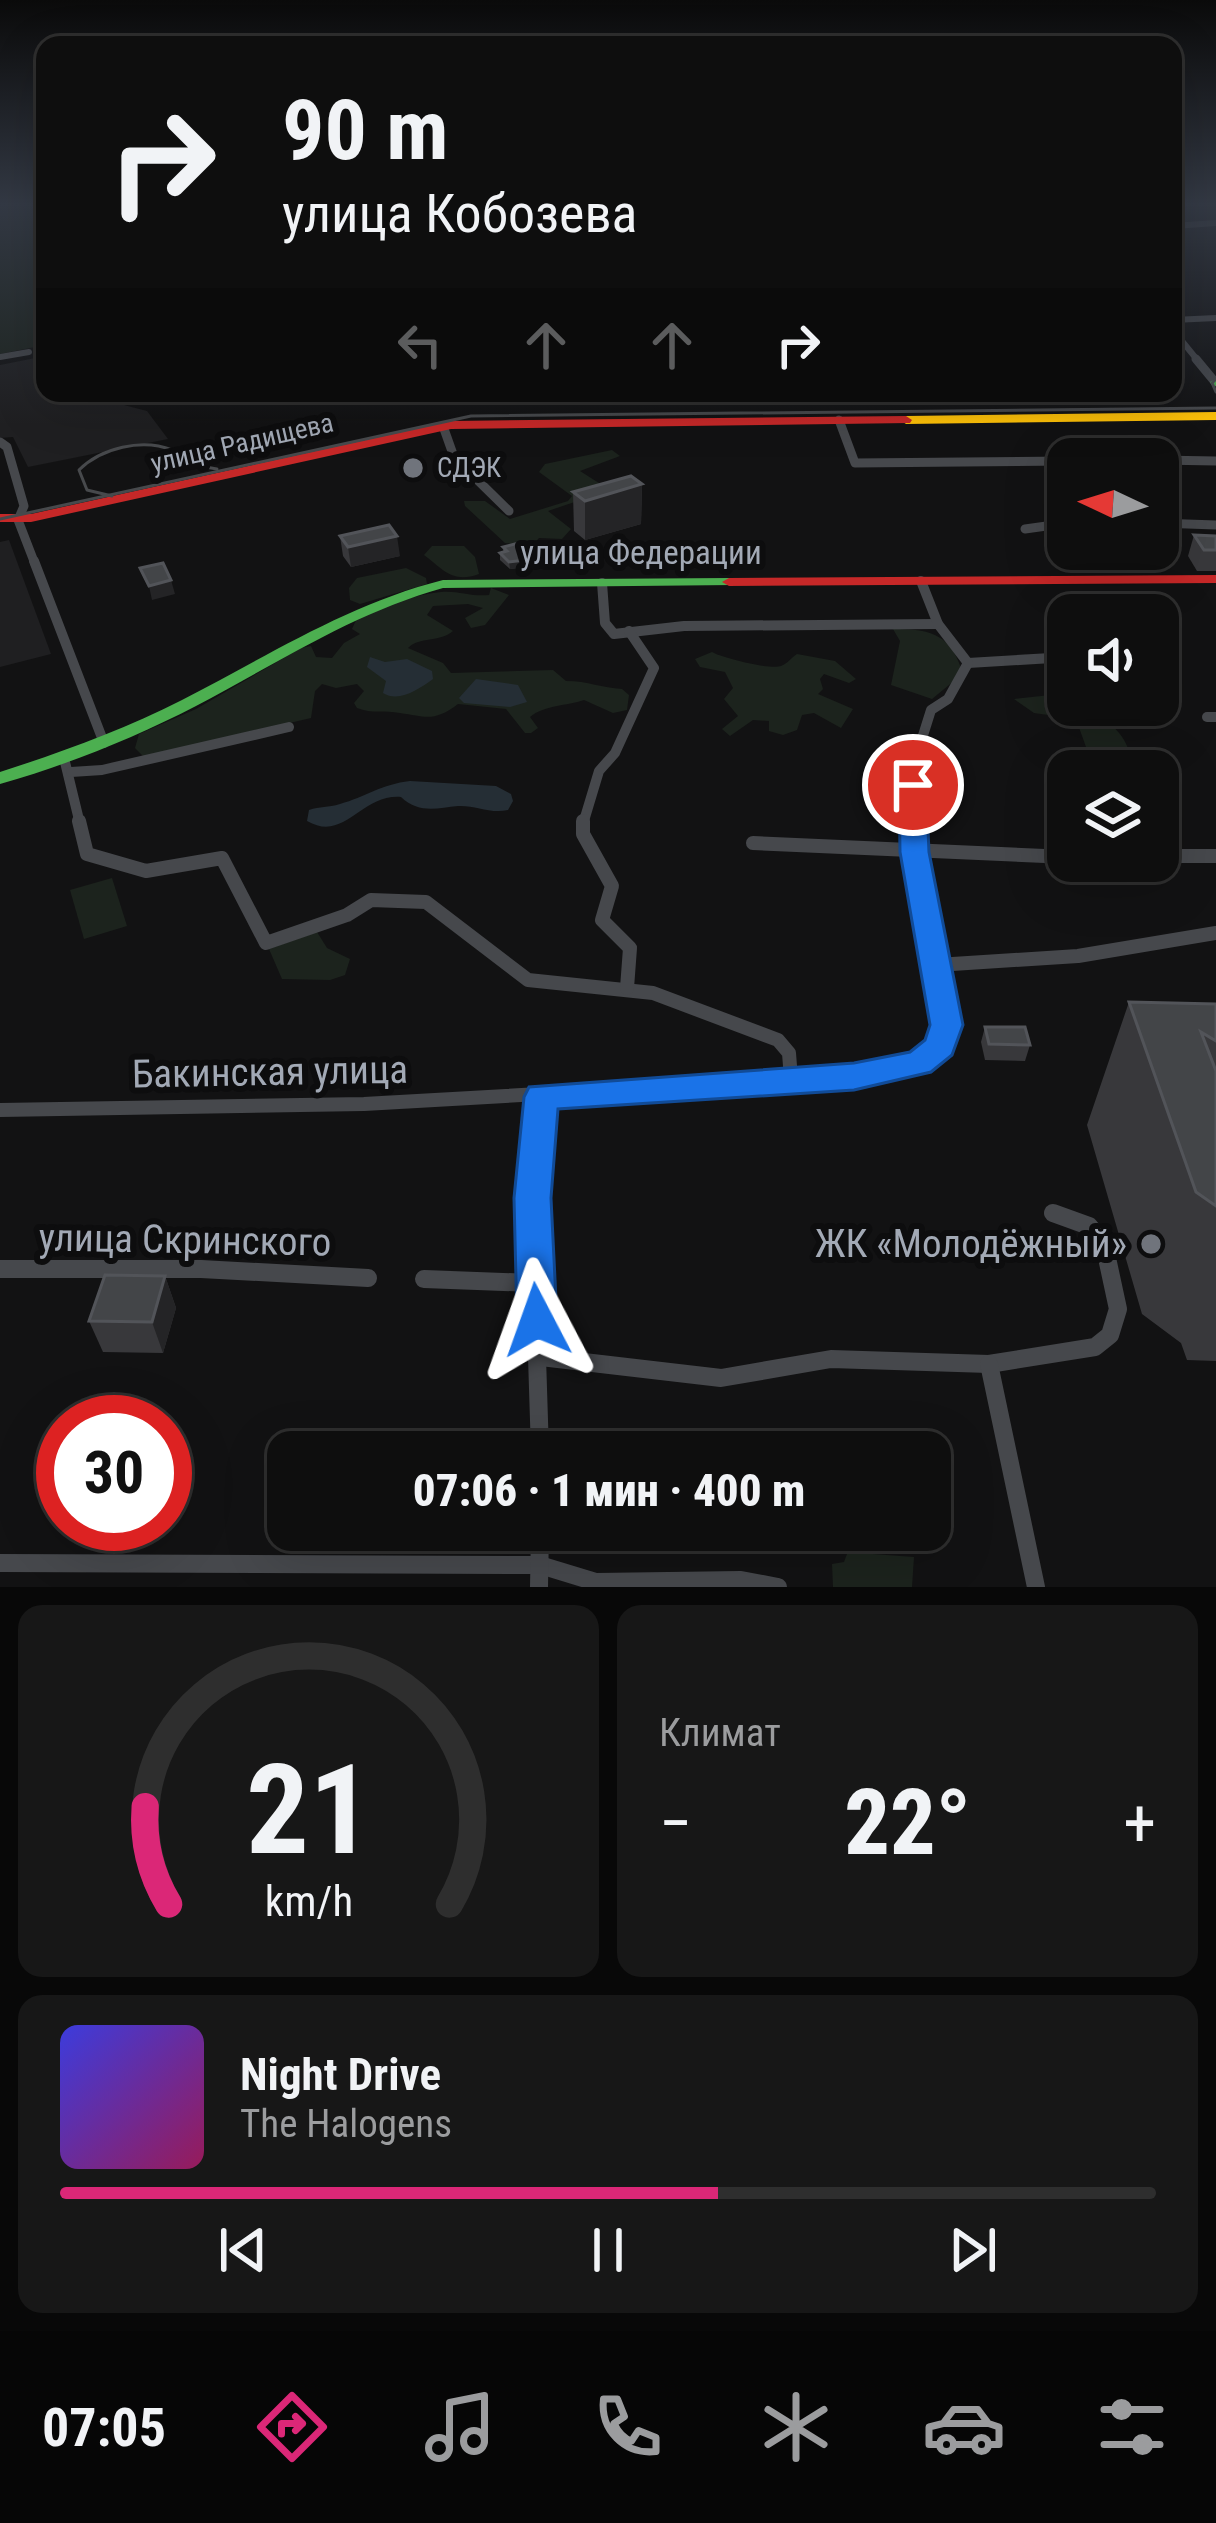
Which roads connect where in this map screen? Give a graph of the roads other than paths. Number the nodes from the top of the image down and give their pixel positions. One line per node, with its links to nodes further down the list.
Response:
1 (1216, 318): 2 (street)
2 (1182, 320)
3 (1182, 341): 6 (street)
4 (29, 352): 5 (street)
5 (0, 357)
6 (1216, 382)
7 (1216, 416): 8 (street, улица Радищева)
8 (839, 420): 9 (street, улица Радищева); 11 (street)
9 (443, 425): 14 (street); 15 (street, улица Радищева)
10 (0, 442): 15 (street)
11 (1047, 460)
12 (1179, 460): 13 (street)
13 (1216, 461)
14 (508, 511)
15 (9, 519): 28 (street)
16 (1179, 524): 17 (street)
17 (1216, 525)
18 (1047, 526): 19 (street)
19 (1025, 529)
20 (1216, 579): 21 (street, улица Федерации)
21 (921, 581): 22 (street, улица Федерации); 23 (street)
22 (602, 583): 24 (street); 28 (street, улица Федерации)
23 (938, 624): 24 (street); 26 (street)
24 (629, 631): 38 (street)
25 (1047, 658): 26 (street)
26 (968, 663): 32 (street, Бакинская улица)
27 (289, 727): 29 (street)
28 (104, 743): 29 (street, улица Федерации)
29 (67, 765): 30 (street, улица Федерации); 38 (street)
30 (0, 778)
31 (753, 843): 32 (street)
32 (915, 852): 33 (street); 37 (street, Бакинская улица)
33 (1047, 855)
34 (1179, 856): 35 (street)
35 (1216, 856)
36 (1216, 932): 37 (street)
37 (937, 965): 39 (street, Бакинская улица)
38 (627, 988): 39 (street)
39 (791, 1079): 40 (street, Бакинская улица)
40 (542, 1097): 41 (street, Бакинская улица); 46 (street)
41 (0, 1110)
42 (1053, 1213): 48 (street)
43 (0, 1269): 44 (street, улица Скринского)
44 (368, 1278)
45 (424, 1279): 46 (street)
46 (533, 1283): 47 (street)
47 (541, 1357): 48 (street); 49 (street)
48 (988, 1364): 53 (street)
49 (540, 1431)
50 (0, 1564): 51 (street)
51 (540, 1576): 52 (street)
52 (778, 1587)
53 (1036, 1587)

